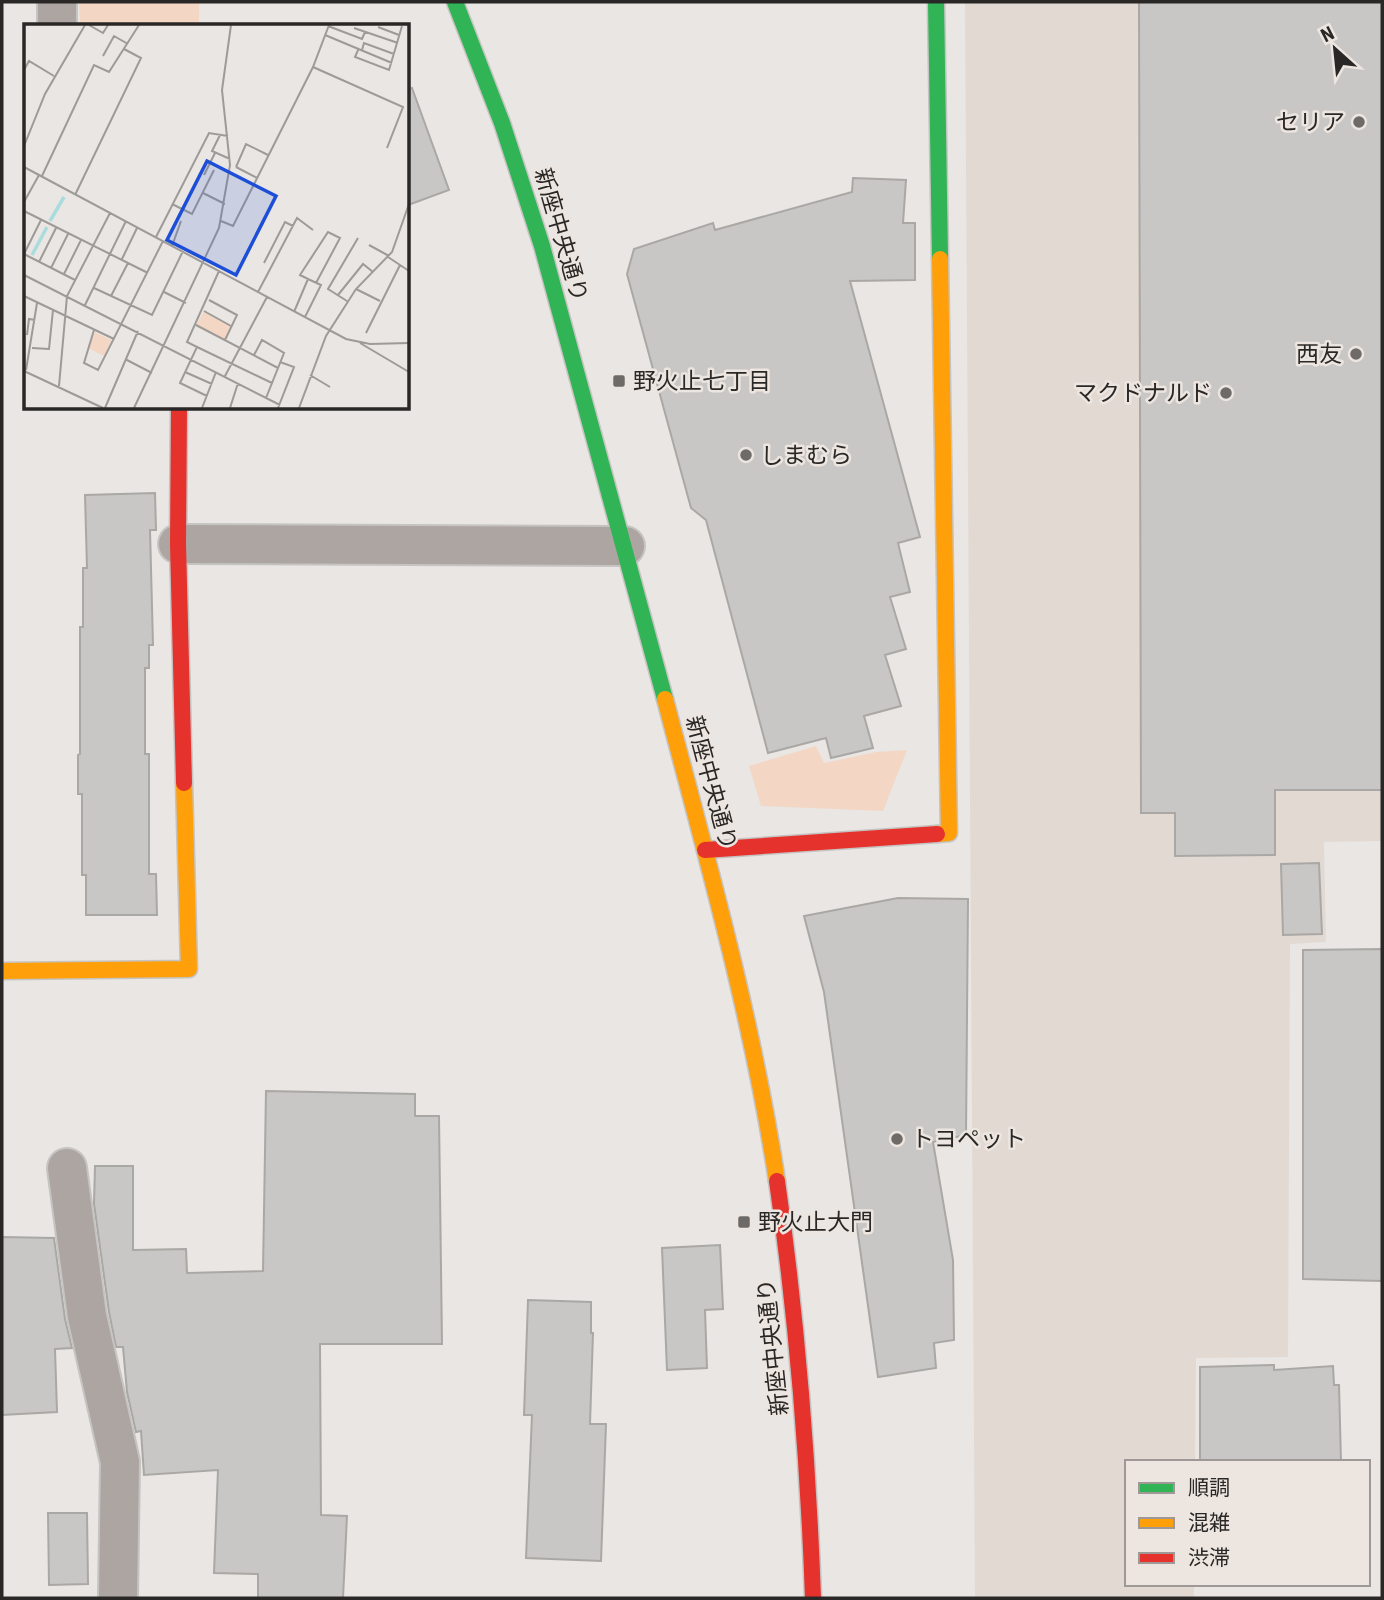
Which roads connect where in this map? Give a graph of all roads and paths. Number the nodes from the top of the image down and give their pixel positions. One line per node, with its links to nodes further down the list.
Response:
1 (57, 2): 4 (street)
2 (455, 2): 7 (street, 新座中央通り)
3 (936, 2): 8 (street)
4 (57, 24)
5 (179, 410): 6 (street)
6 (178, 544): 7 (street); 9 (street)
7 (625, 546): 8 (street, 新座中央通り)
8 (705, 850): 12 (street, 新座中央通り)
9 (2, 971)
10 (67, 1167): 11 (street)
11 (118, 1598)
12 (813, 1598)

